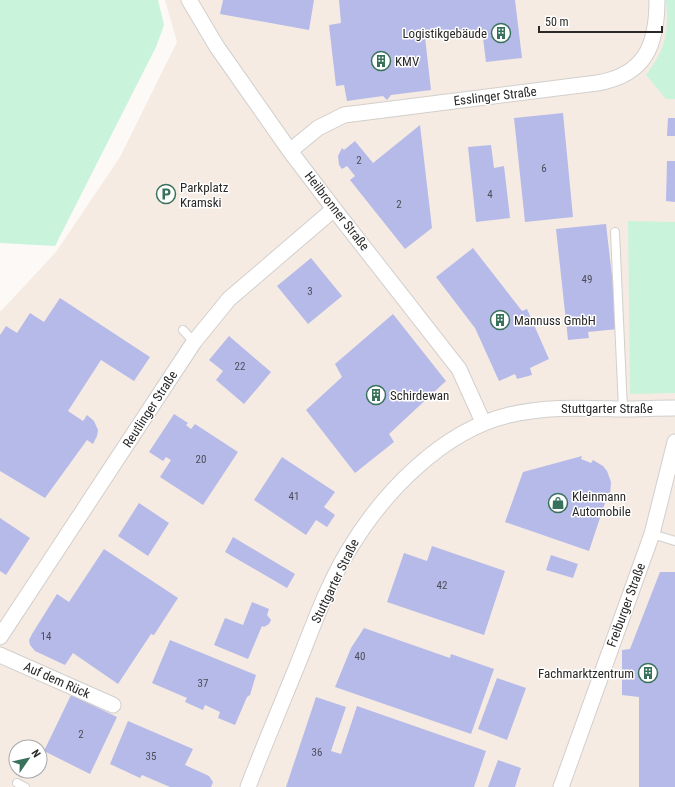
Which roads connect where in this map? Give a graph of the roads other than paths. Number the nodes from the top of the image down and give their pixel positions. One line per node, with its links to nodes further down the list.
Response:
1 (189, 0): 3 (street, Heilbronner Straße)
2 (657, 0): 3 (street, Esslinger Straße)
3 (290, 151): 4 (street, Heilbronner Straße)
4 (334, 209): 7 (street, Reutlinger Straße); 10 (street, Heilbronner Straße)
5 (615, 232): 9 (lane)
6 (183, 330): 7 (lane)
7 (194, 342): 14 (street, Reutlinger Straße)
8 (675, 408): 9 (street, Stuttgarter Straße)
9 (623, 409): 10 (street, Stuttgarter Straße)
10 (483, 422): 17 (street, Stuttgarter Straße)
11 (675, 442): 12 (street, Freiburger Straße)
12 (652, 534): 13 (lane); 18 (street, Freiburger Straße)
13 (675, 541)
14 (0, 637)
15 (0, 655): 16 (street, Auf dem Rück)
16 (113, 705)
17 (248, 787)
18 (561, 787)

